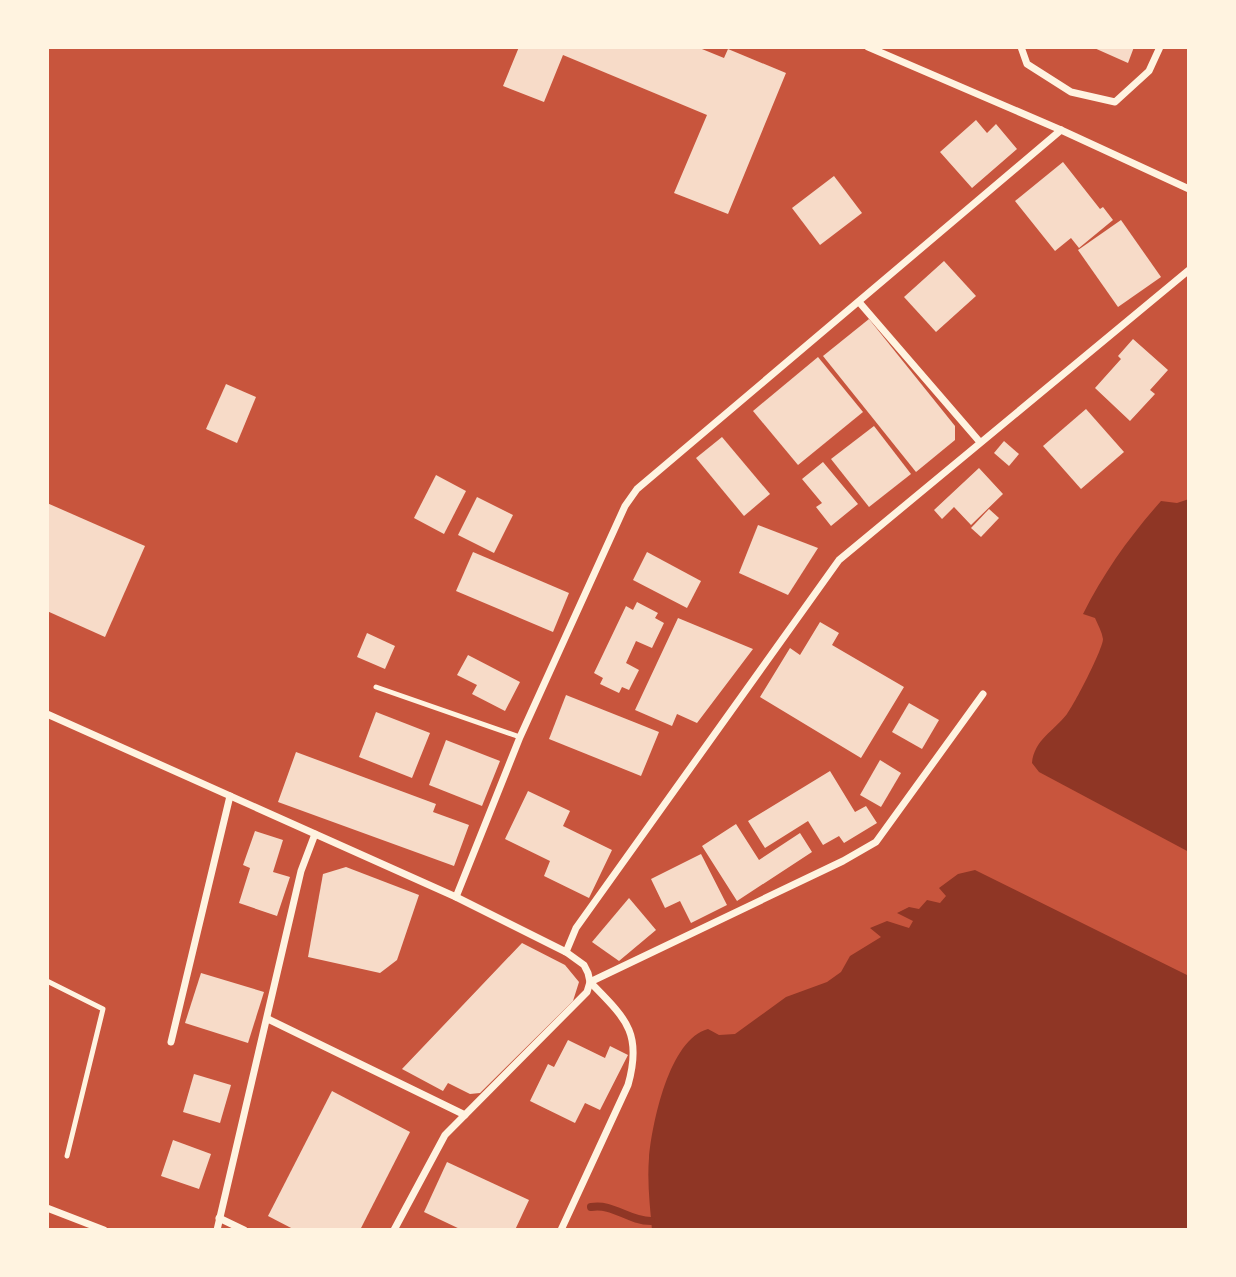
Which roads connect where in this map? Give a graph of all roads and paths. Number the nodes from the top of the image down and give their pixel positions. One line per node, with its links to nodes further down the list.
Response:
1 (868, 47): 4 (street)
2 (1021, 47): 3 (street)
3 (1160, 47)
4 (1061, 130): 5 (street); 7 (street)
5 (1189, 189)
6 (1189, 270): 8 (street)
7 (859, 302): 8 (street); 12 (street)
8 (979, 441): 16 (street)
9 (376, 687): 12 (lane)
10 (983, 694): 18 (street)
11 (47, 714): 13 (street)
12 (520, 737): 15 (street)
13 (230, 796): 14 (street); 20 (street)
14 (315, 834): 15 (street); 19 (street)
15 (456, 897): 16 (street)
16 (566, 952): 18 (street)
17 (47, 981): 22 (lane)
18 (590, 982): 21 (street); 29 (street)
19 (268, 1020): 21 (street); 24 (street)
20 (171, 1042)
21 (465, 1115): 28 (street)
22 (67, 1156)
23 (47, 1208): 25 (street)
24 (219, 1219): 26 (street); 27 (street)
25 (104, 1230)
26 (216, 1230)
27 (244, 1230)
28 (394, 1230)
29 (561, 1230)

